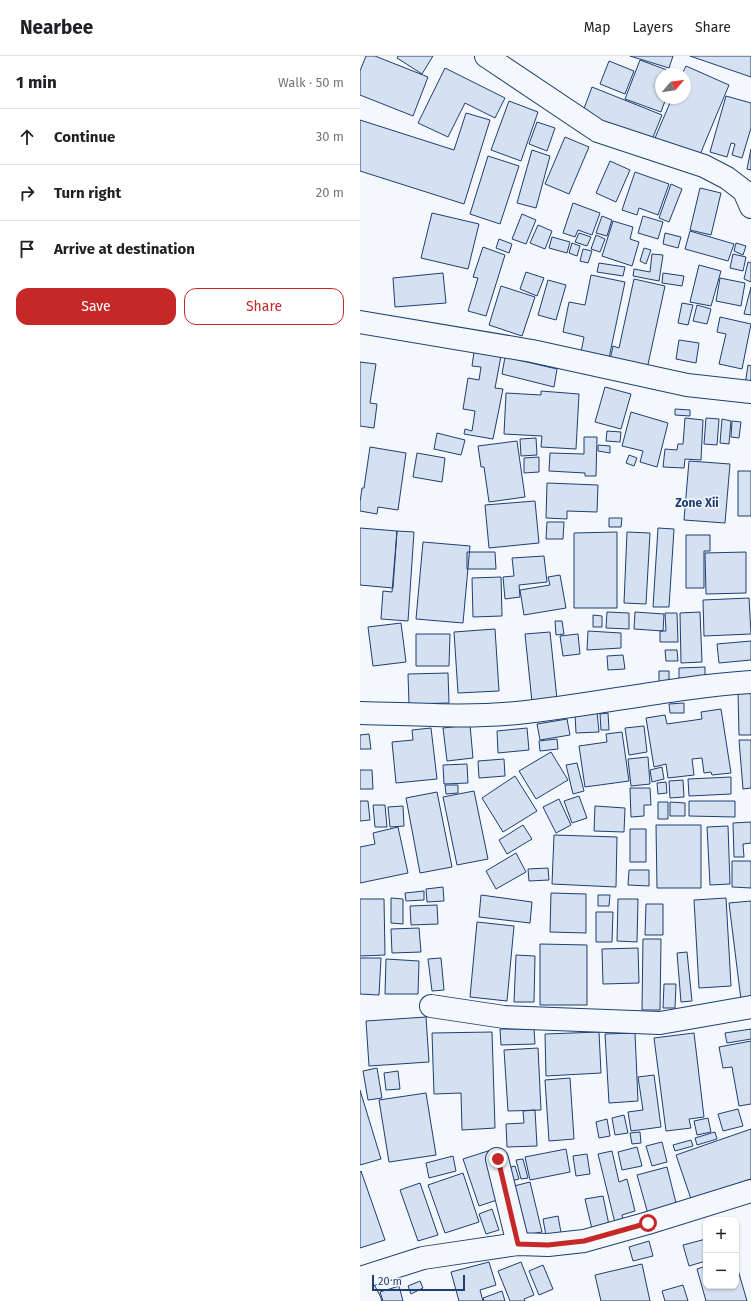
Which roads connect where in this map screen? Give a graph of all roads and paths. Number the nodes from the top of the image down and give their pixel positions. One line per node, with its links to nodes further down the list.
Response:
1 (486, 56): 2 (street)
2 (751, 207)
3 (360, 322): 4 (street)
4 (751, 392)
5 (751, 682): 6 (street)
6 (360, 713)
7 (431, 1006): 8 (street)
8 (751, 1008)
9 (498, 1159): 11 (street)
10 (751, 1191): 11 (street)
11 (518, 1244): 12 (street)
12 (360, 1278)
13 (360, 1283): 14 (street)
14 (370, 1301)

